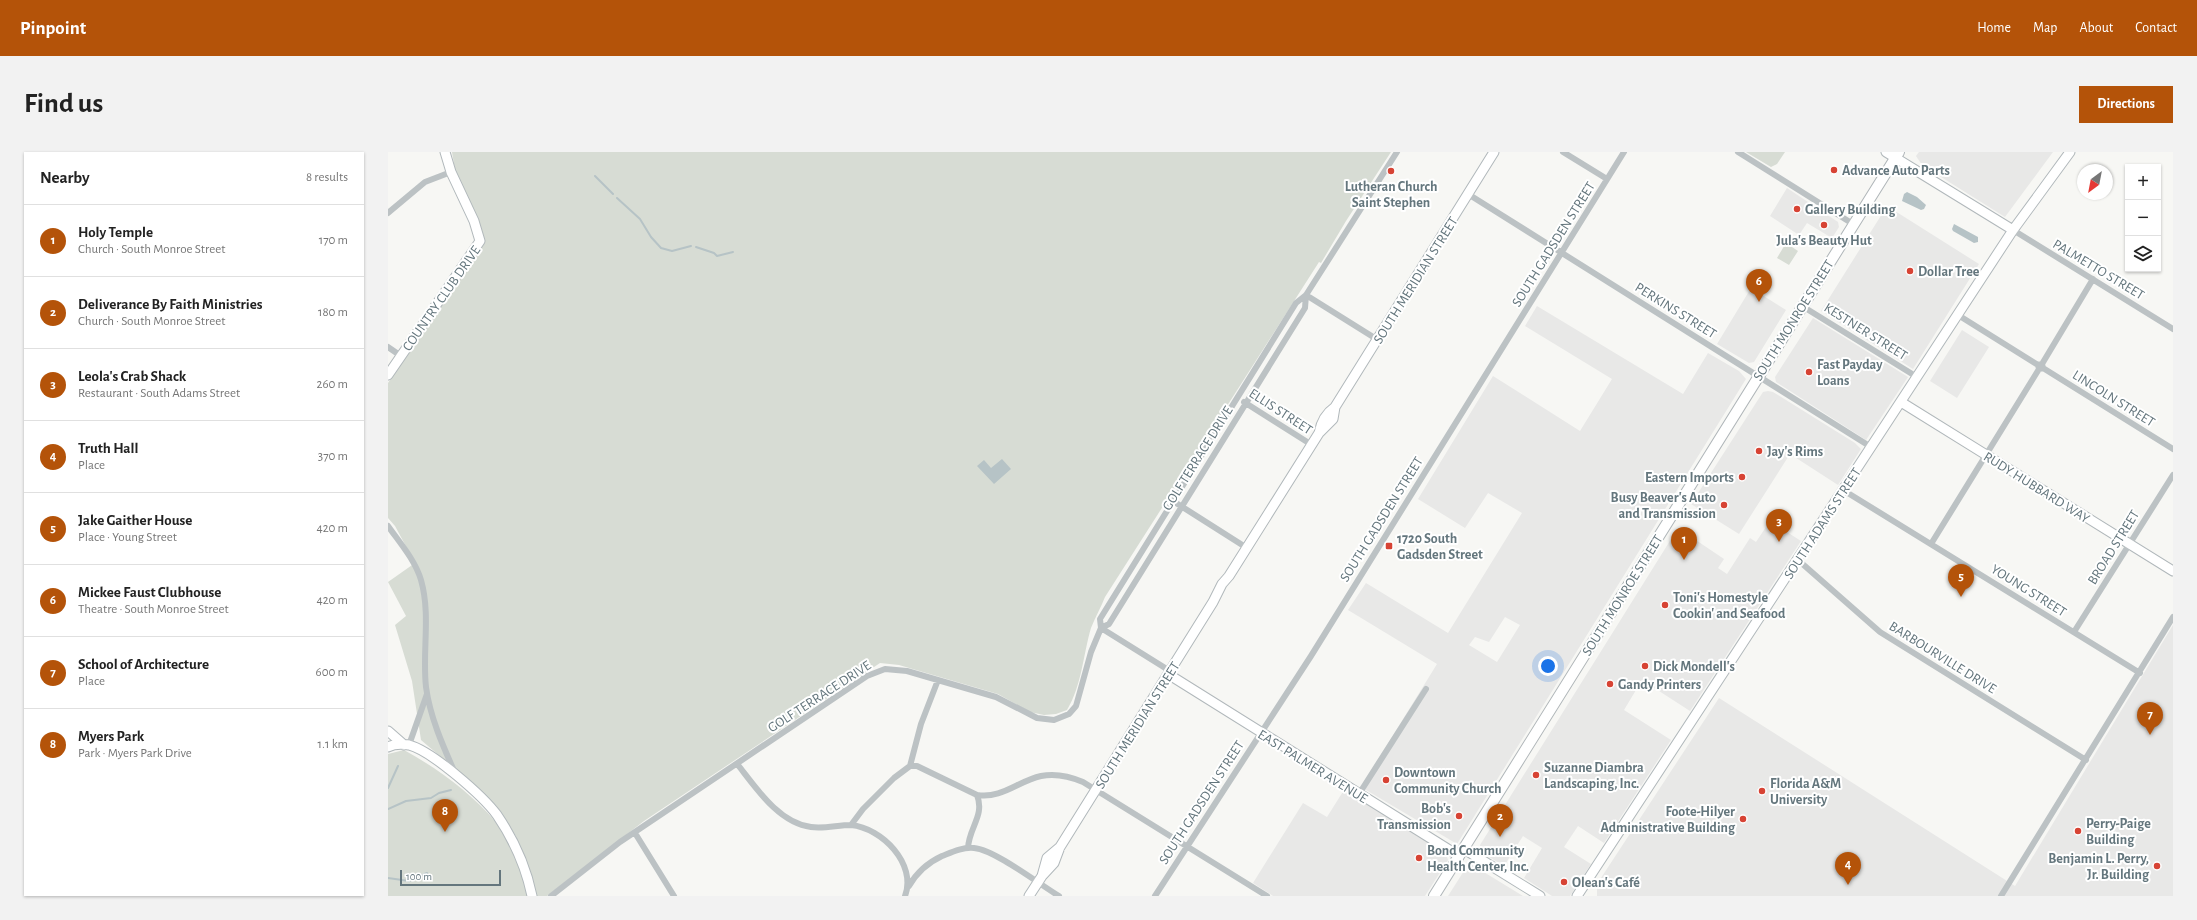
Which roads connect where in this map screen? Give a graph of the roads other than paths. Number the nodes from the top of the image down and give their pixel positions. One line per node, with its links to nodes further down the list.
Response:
1 (446, 152): 10 (street, COUNTRY CLUB DRIVE)
2 (1397, 152): 18 (street, GOLF TERRACE DRIVE)
3 (1494, 152): 12 (street, SOUTH MERIDIAN STREET)
4 (1563, 152): 11 (street)
5 (1624, 152): 11 (street, SOUTH GADSDEN STREET)
6 (1738, 152): 14 (street)
7 (1886, 152): 9 (street)
8 (2070, 152): 15 (street, SOUTH ADAMS STREET)
9 (1897, 155): 14 (main road, SOUTH MONROE STREET); 15 (street)
10 (451, 172): 13 (street); 24 (street, COUNTRY CLUB DRIVE)
11 (1607, 179): 16 (street, SOUTH GADSDEN STREET)
12 (1468, 194): 16 (street, PERKINS STREET); 22 (street, SOUTH MERIDIAN STREET)
13 (388, 213)
14 (1853, 224): 19 (main road, SOUTH MONROE STREET)
15 (2013, 230): 17 (street, PALMETTO STREET); 20 (street, SOUTH ADAMS STREET)
16 (1561, 253): 27 (street, PERKINS STREET); 55 (street, SOUTH GADSDEN STREET)
17 (2093, 279): 21 (street, PALMETTO STREET); 25 (street)
18 (1306, 296): 22 (street); 29 (street, GOLF TERRACE DRIVE); 31 (street, GOLF TERRACE DRIVE)
19 (1802, 306): 27 (main road, SOUTH MONROE STREET); 28 (street, KESTNER STREET)
20 (1958, 315): 25 (street, LINCOLN STREET); 28 (street, SOUTH ADAMS STREET)
21 (2173, 328)
22 (1378, 340): 32 (street, SOUTH MERIDIAN STREET)
23 (388, 347): 24 (street)
24 (400, 356): 26 (street, COUNTRY CLUB DRIVE)
25 (2040, 367): 34 (street, LINCOLN STREET); 35 (street)
26 (388, 375)
27 (1758, 376): 33 (street, PERKINS STREET); 69 (main road, SOUTH MONROE STREET)
28 (1917, 377): 30 (street, SOUTH ADAMS STREET)
29 (1238, 398): 31 (street, ELLIS STREET); 38 (street, GOLF TERRACE DRIVE)
30 (1901, 402): 33 (street, SOUTH ADAMS STREET); 35 (street, RUDY HUBBARD WAY)
31 (1246, 403): 32 (street, ELLIS STREET); 39 (street, GOLF TERRACE DRIVE)
32 (1312, 445): 43 (street, SOUTH MERIDIAN STREET)
33 (1871, 447): 37 (street, SOUTH ADAMS STREET)
34 (2173, 449)
35 (1985, 455): 41 (street); 42 (street, RUDY HUBBARD WAY)
36 (2173, 475): 42 (street, BROAD STREET)
37 (1844, 490): 41 (street, YOUNG STREET); 44 (street, SOUTH ADAMS STREET)
38 (1173, 501): 39 (street); 47 (street, GOLF TERRACE DRIVE)
39 (1182, 507): 43 (street); 47 (street, GOLF TERRACE DRIVE)
40 (388, 526): 53 (street)
41 (1931, 544): 48 (street, YOUNG STREET)
42 (2129, 544): 45 (street, RUDY HUBBARD WAY); 48 (street, BROAD STREET)
43 (1247, 548): 49 (street, SOUTH MERIDIAN STREET)
44 (1798, 560): 58 (street, BARBOURVILLE DRIVE); 82 (street, SOUTH ADAMS STREET)
45 (2173, 571)
46 (2173, 617): 50 (street)
47 (1101, 628): 49 (street, EAST PALMER AVENUE); 51 (street, GOLF TERRACE DRIVE)
48 (2074, 632): 50 (street, YOUNG STREET)
49 (1169, 673): 55 (street, EAST PALMER AVENUE); 62 (street, SOUTH MERIDIAN STREET)
50 (2140, 673): 58 (street)
51 (938, 680): 59 (street, GOLF TERRACE DRIVE); 60 (street)
52 (1426, 689): 63 (street)
53 (427, 693): 56 (street); 61 (street)
54 (388, 731): 56 (street)
55 (1260, 733): 63 (street, EAST PALMER AVENUE); 67 (street, SOUTH GADSDEN STREET)
56 (406, 745): 57 (street); 61 (street)
57 (388, 747)
58 (2086, 760): 83 (street)
59 (738, 765): 65 (street); 66 (street, GOLF TERRACE DRIVE)
60 (910, 766): 64 (street); 65 (street)
61 (457, 777): 72 (street)
62 (1096, 790): 64 (street); 67 (street); 70 (street, SOUTH MERIDIAN STREET)
63 (1359, 794): 69 (street, EAST PALMER AVENUE)
64 (977, 795): 68 (street)
65 (851, 824): 71 (street)
66 (634, 833): 73 (street, GOLF TERRACE DRIVE); 74 (street)
67 (1187, 846): 78 (street, SOUTH GADSDEN STREET); 79 (street)
68 (968, 848): 70 (street); 71 (street)
69 (1461, 853): 80 (main road, SOUTH MONROE STREET); 81 (street, EAST PALMER AVENUE)
70 (1040, 879): 76 (street, SOUTH MERIDIAN STREET); 77 (street)
71 (908, 886): 75 (street)
72 (532, 896)
73 (551, 896)
74 (674, 896)
75 (905, 896)
76 (1029, 896)
77 (1059, 896)
78 (1155, 896)
79 (1267, 896)
80 (1434, 896)
81 (1540, 896)
82 (1578, 896)
83 (2001, 896)

